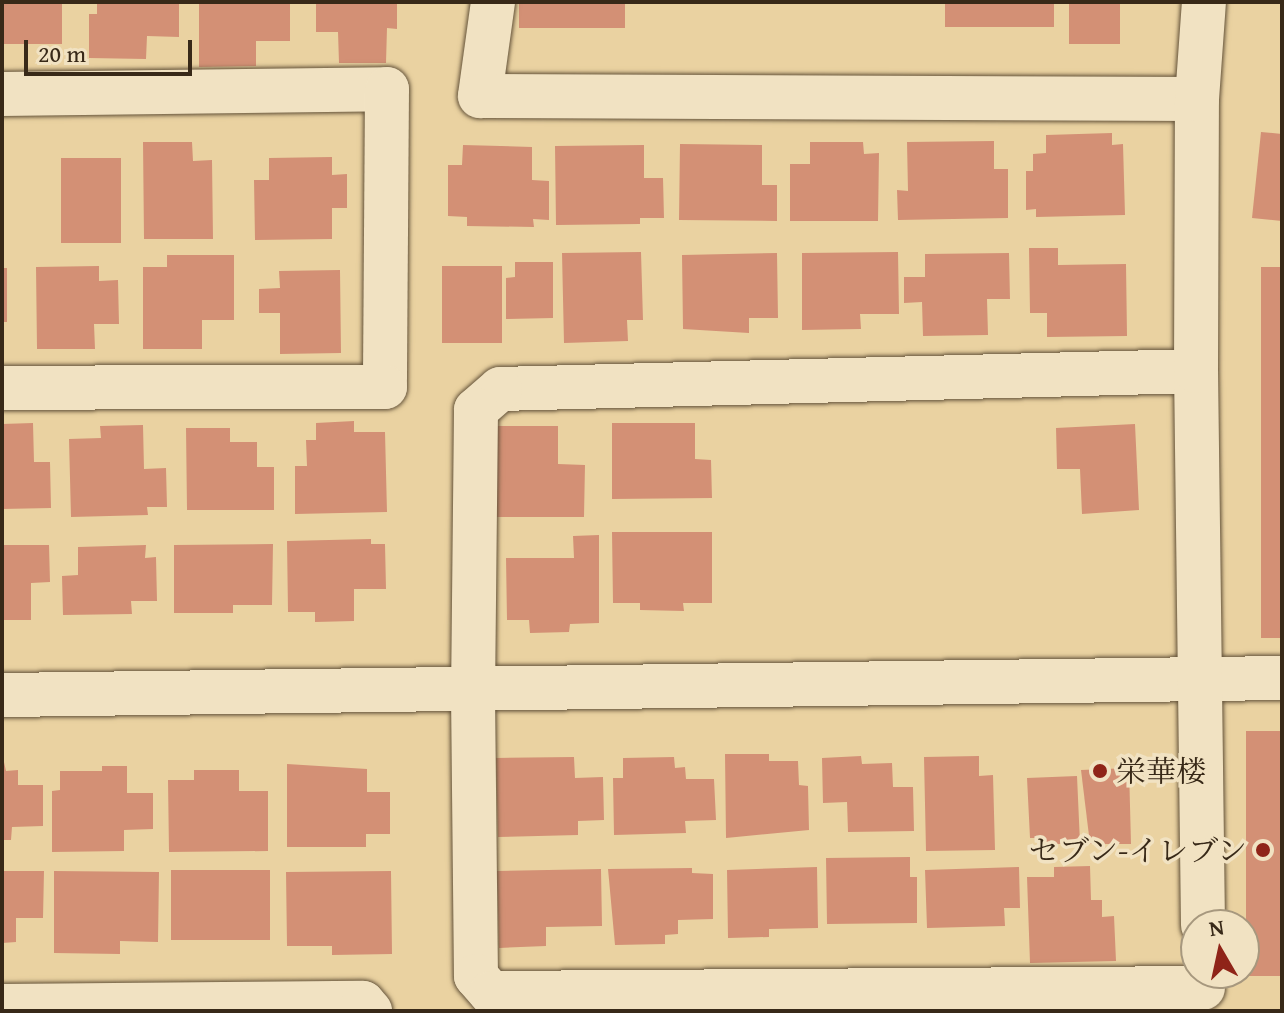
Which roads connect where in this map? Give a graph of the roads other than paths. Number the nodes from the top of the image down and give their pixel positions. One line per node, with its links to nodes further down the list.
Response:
1 (493, 2): 4 (street)
2 (1204, 2): 4 (street)
3 (2, 94): 6 (street)
4 (1197, 99): 5 (street)
5 (1196, 371): 7 (street); 9 (street)
6 (2, 388)
7 (1204, 678): 8 (street); 9 (street); 11 (street)
8 (1282, 678)
9 (473, 693): 10 (street); 12 (street)
10 (2, 695)
11 (1203, 909)
12 (1203, 991)
13 (2, 1006): 14 (street)
14 (370, 1011)

